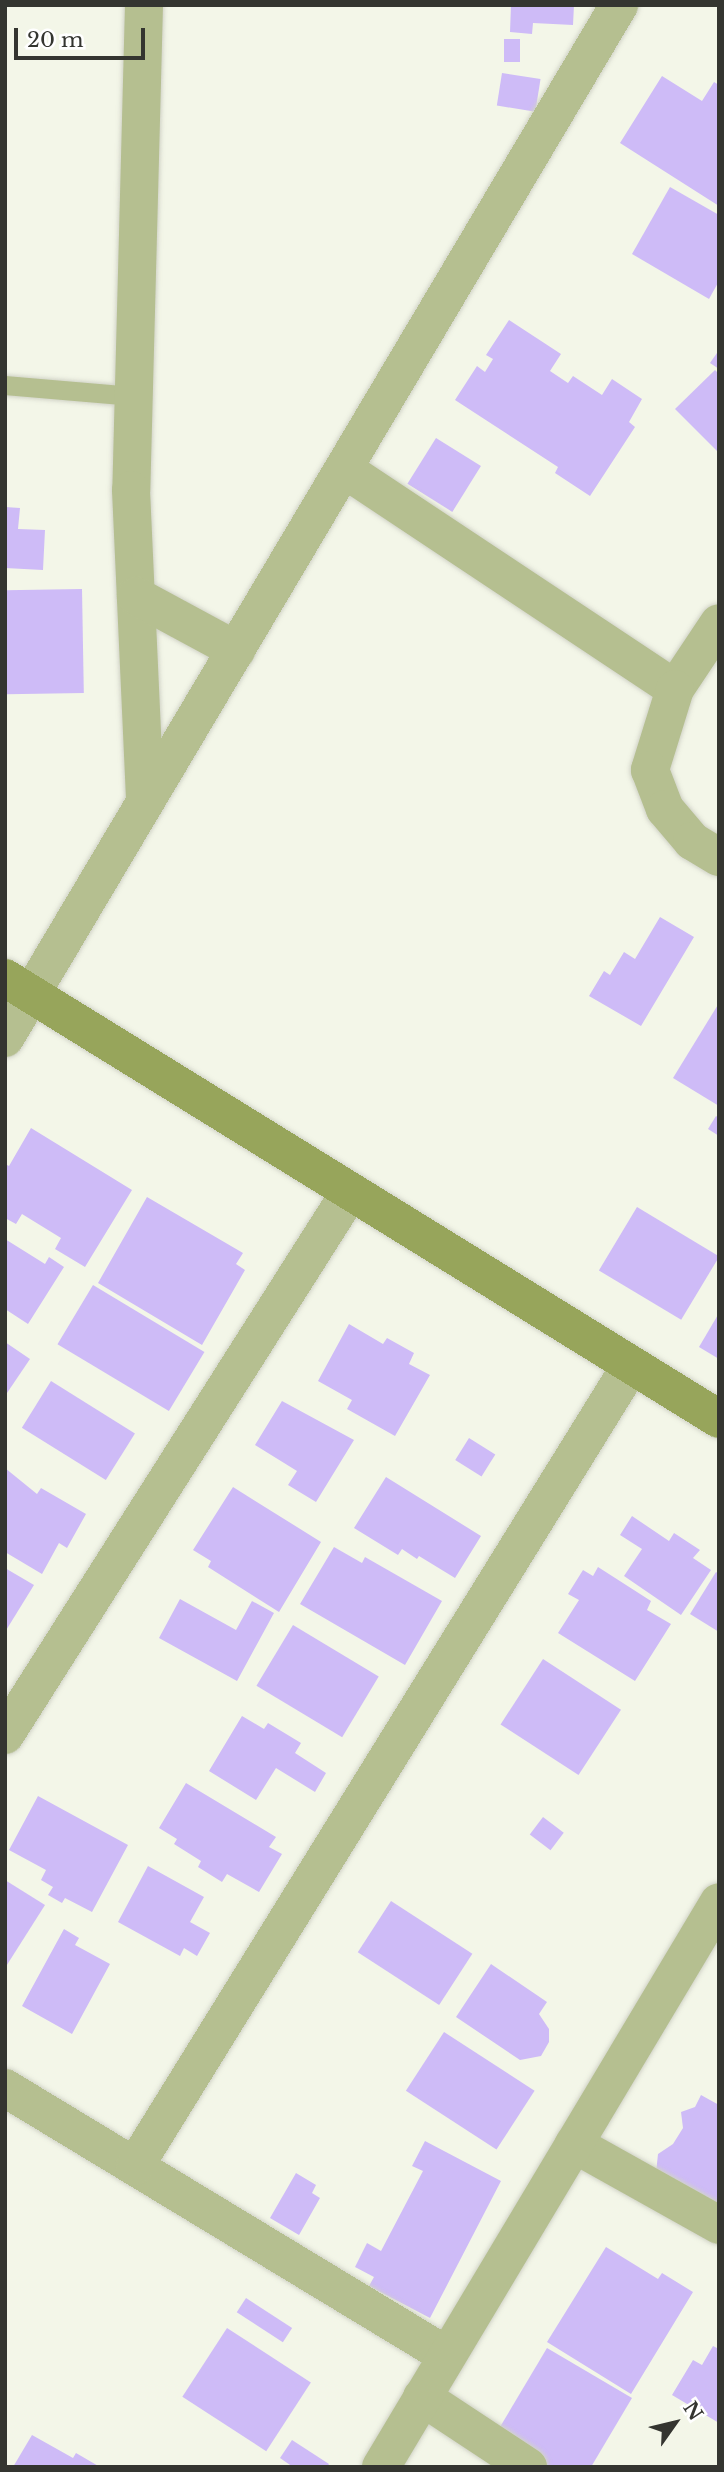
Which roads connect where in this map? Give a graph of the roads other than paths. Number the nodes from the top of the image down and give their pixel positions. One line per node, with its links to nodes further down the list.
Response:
1 (144, 5): 4 (street)
2 (619, 5): 5 (street)
3 (5, 386): 4 (lane)
4 (133, 396): 6 (street)
5 (344, 469): 8 (street); 9 (street)
6 (136, 596): 8 (street); 10 (street)
7 (719, 623): 9 (street)
8 (236, 650): 10 (street)
9 (675, 689): 11 (street)
10 (145, 802): 12 (street)
11 (719, 857)
12 (18, 987): 13 (street); 14 (street)
13 (5, 1038)
14 (350, 1192): 15 (street); 17 (street)
15 (631, 1365): 16 (street); 21 (street)
16 (719, 1419)
17 (5, 1735)
18 (719, 1902): 20 (street)
19 (5, 2088): 21 (street)
20 (574, 2144): 22 (street); 23 (street)
21 (135, 2166): 23 (street)
22 (719, 2225)
23 (446, 2355): 24 (street)
24 (422, 2398): 25 (street); 26 (street)
25 (382, 2467)
26 (528, 2467)

